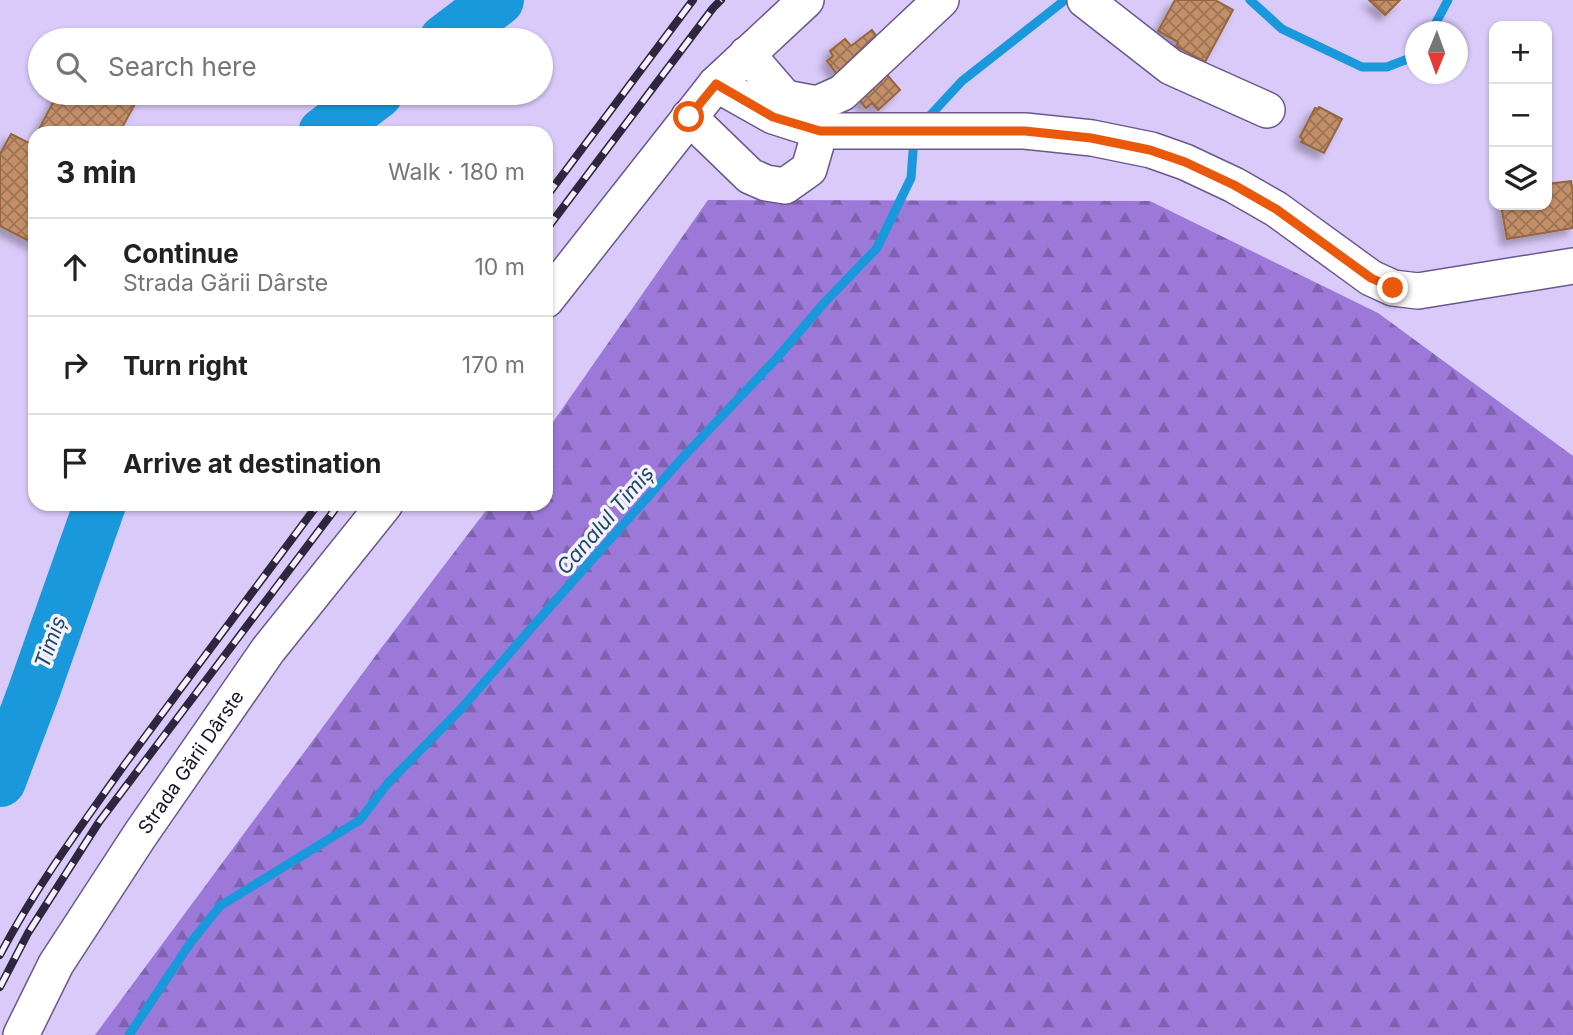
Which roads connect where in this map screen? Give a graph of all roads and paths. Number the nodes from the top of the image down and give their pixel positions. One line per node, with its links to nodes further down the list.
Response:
1 (806, 0): 4 (street)
2 (941, 0): 8 (street)
3 (1084, 0): 6 (street)
4 (747, 54): 5 (street); 8 (street)
5 (716, 84): 7 (street); 8 (street)
6 (1267, 110)
7 (689, 117): 8 (street); 10 (street)
8 (818, 118): 9 (street)
9 (1573, 266)
10 (553, 291)
11 (380, 511): 12 (street, Strada Gării Dârste)
12 (21, 1035)

